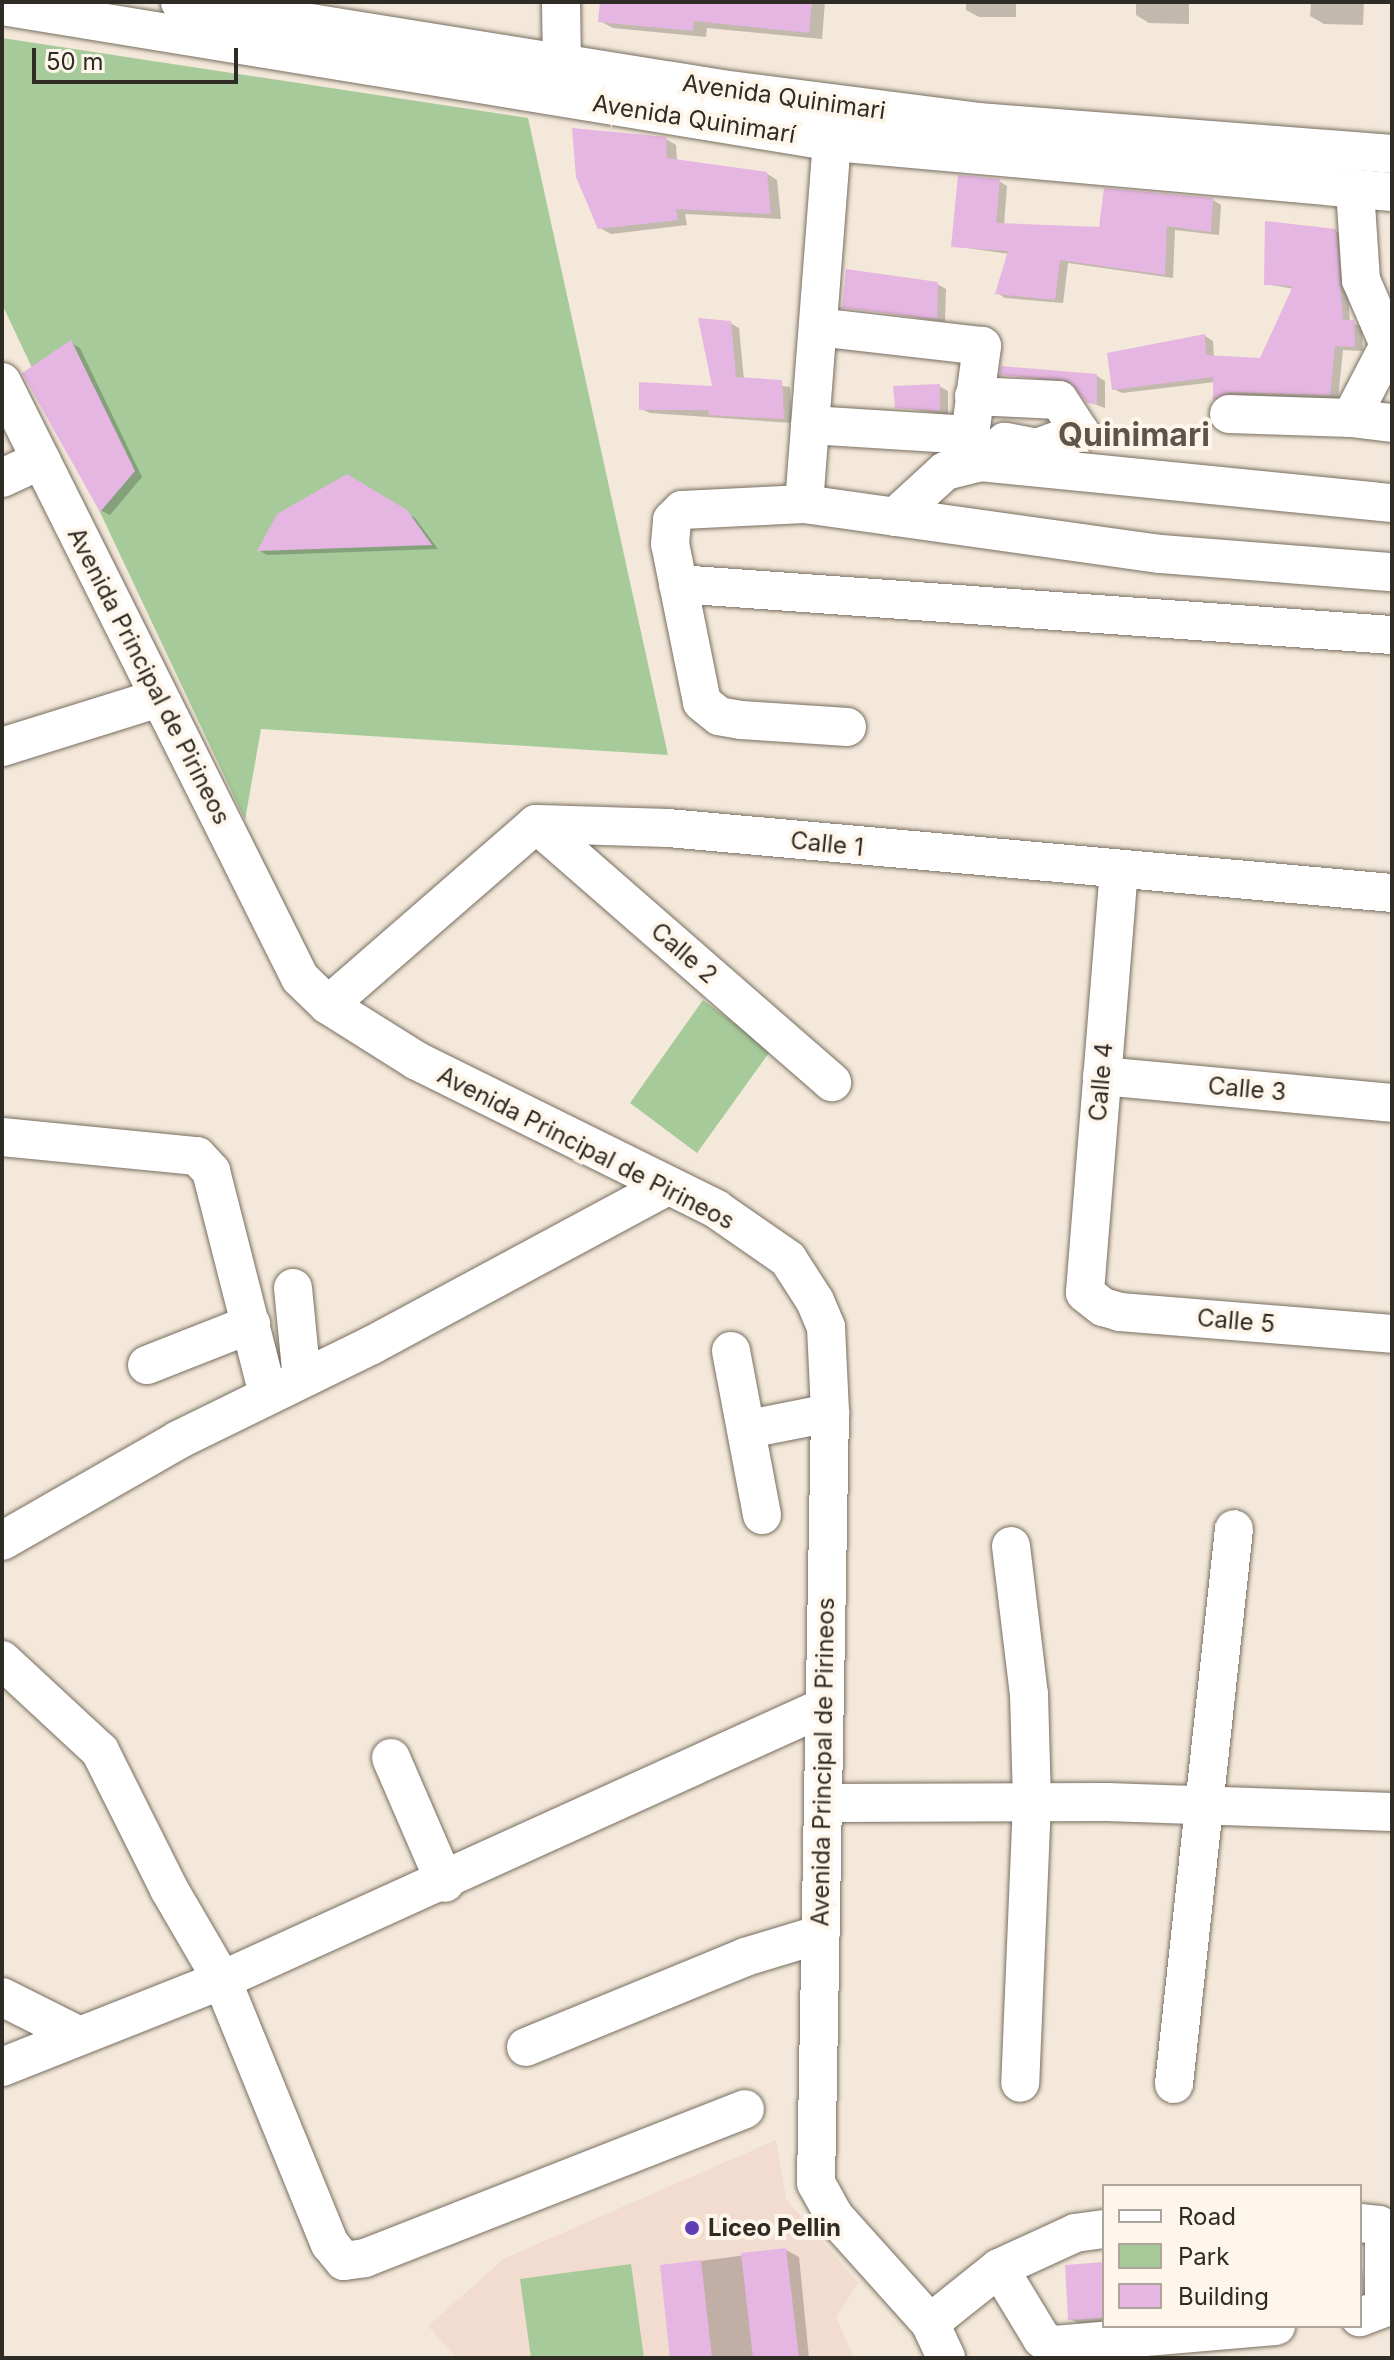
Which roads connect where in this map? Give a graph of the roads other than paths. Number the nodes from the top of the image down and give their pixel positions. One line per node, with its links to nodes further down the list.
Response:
1 (180, 2): 4 (street, Avenida Quinimari)
2 (561, 2): 4 (street)
3 (2, 6): 6 (street, Avenida Quinimarí)
4 (562, 64): 5 (street, Avenida Quinimari)
5 (835, 104): 6 (street); 7 (street, Avenida Quinimari)
6 (834, 142): 8 (street, Avenida Quinimarí); 15 (street)
7 (1392, 154)
8 (1374, 190): 13 (street)
9 (827, 328): 11 (street)
10 (2, 382): 17 (street, Avenida Principal de Pirineos)
11 (974, 396): 16 (street); 16 (street)
12 (1229, 414): 13 (street)
13 (1351, 418): 14 (street)
14 (1392, 423)
15 (810, 425): 16 (street); 20 (street)
16 (970, 435)
17 (41, 460): 18 (street); 25 (street, Avenida Principal de Pirineos)
18 (2, 478)
19 (1392, 503): 21 (street)
20 (804, 504): 21 (street); 23 (street)
21 (895, 517): 22 (street)
22 (1392, 572)
23 (678, 584): 24 (street); 26 (street)
24 (1392, 635)
25 (159, 698): 27 (street); 31 (street, Avenida Principal de Pirineos)
26 (847, 727)
27 (2, 747)
28 (536, 824): 29 (street, Calle 1); 31 (street); 33 (street, Calle 2)
29 (1119, 869): 30 (street, Calle 1); 32 (street, Calle 4)
30 (1392, 893)
31 (328, 1005): 36 (street, Avenida Principal de Pirineos)
32 (1102, 1076): 34 (street, Calle 3); 38 (street, Calle 4)
33 (832, 1082)
34 (1392, 1103)
35 (2, 1137): 39 (street)
36 (666, 1187): 43 (street); 44 (street, Avenida Principal de Pirineos)
37 (293, 1288): 43 (street)
38 (1085, 1293): 40 (street, Calle 5)
39 (251, 1324): 42 (street); 43 (street)
40 (1392, 1334)
41 (731, 1351): 45 (street)
42 (147, 1365)
43 (285, 1386): 48 (street)
44 (830, 1413): 45 (street); 51 (street, Avenida Principal de Pirineos)
45 (749, 1429): 46 (street)
46 (762, 1515)
47 (1234, 1529): 55 (street)
48 (2, 1541)
49 (1011, 1546): 53 (street)
50 (2, 1660): 59 (street)
51 (822, 1708): 54 (street, Avenida Principal de Pirineos); 57 (street)
52 (391, 1758): 57 (street)
53 (1032, 1802): 54 (street); 55 (street); 64 (street)
54 (824, 1803): 58 (street, Avenida Principal de Pirineos)
55 (1200, 1805): 56 (street); 65 (street)
56 (1392, 1812)
57 (445, 1883): 59 (street)
58 (821, 1934): 62 (street); 71 (street, Avenida Principal de Pirineos)
59 (222, 1980): 61 (street); 66 (street)
60 (2, 1997): 61 (street)
61 (80, 2036): 63 (street)
62 (526, 2047)
63 (2, 2067)
64 (1020, 2083)
65 (1174, 2084)
66 (745, 2109)
67 (1362, 2223): 70 (street)
68 (1102, 2229): 69 (street)
69 (999, 2268): 71 (street); 72 (street)
70 (1362, 2316)
71 (930, 2323): 73 (street, Avenida Principal de Pirineos)
72 (1253, 2328)
73 (946, 2358)

